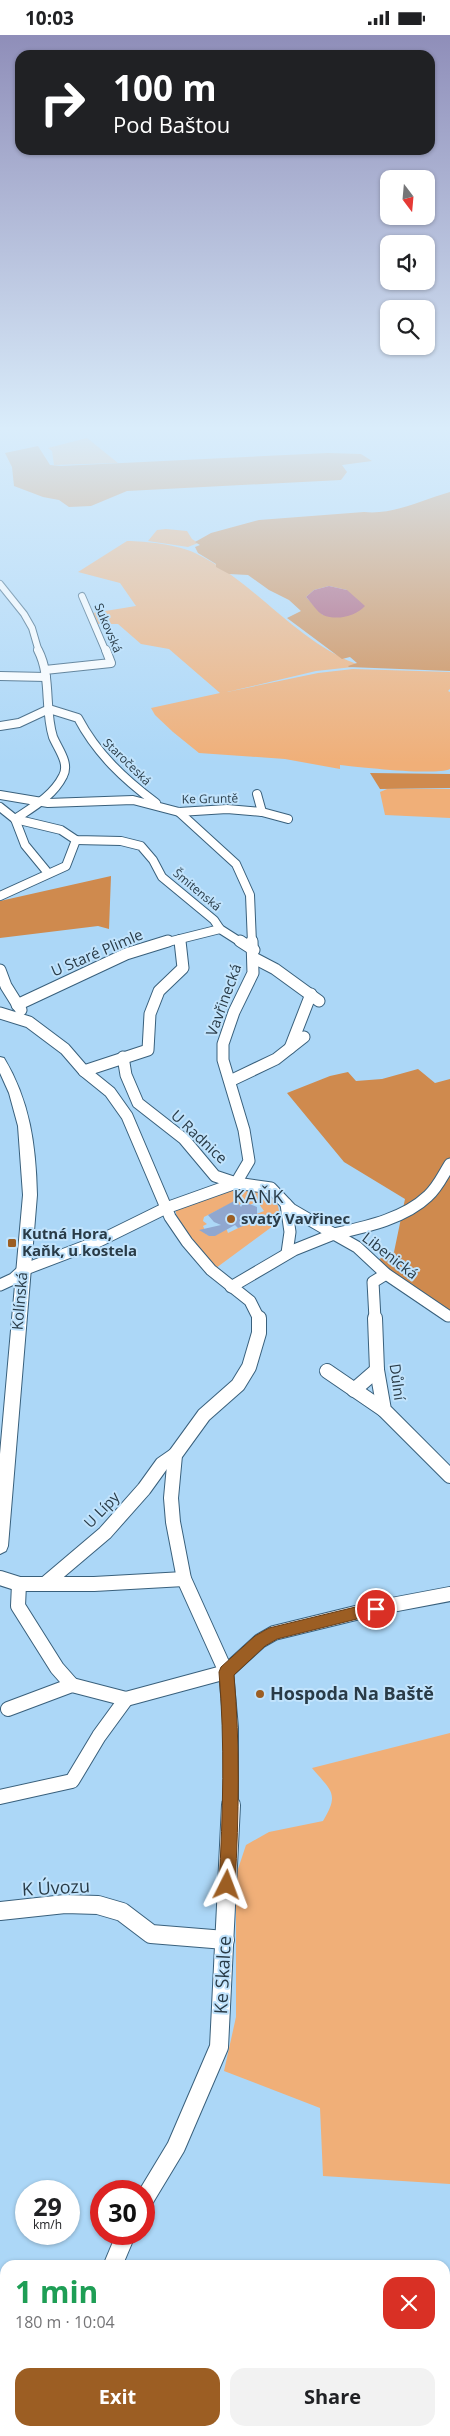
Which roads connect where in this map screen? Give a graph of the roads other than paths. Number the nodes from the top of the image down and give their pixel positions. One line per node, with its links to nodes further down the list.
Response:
1 (0, 584): 3 (street)
2 (82, 596): 3 (street, Sukovská)
3 (46, 673): 4 (street); 5 (street)
4 (0, 676)
5 (48, 709): 6 (street); 7 (street, Staročeská); 11 (street)
6 (0, 726)
7 (144, 794): 10 (street); 13 (street, Staročeská)
8 (0, 795): 11 (street, Ke Gruntě)
9 (257, 795): 15 (street, Ke Gruntě)
10 (133, 800): 11 (street, Ke Gruntě); 13 (street, Ke Gruntě)
11 (40, 802): 16 (street)
12 (0, 807): 16 (street)
13 (162, 807): 14 (street, Ke Gruntě)
14 (179, 812): 15 (street, Ke Gruntě); 21 (street, Vavřinecká)
15 (262, 812): 17 (street, Ke Gruntě)
16 (16, 819): 18 (street, Šmitenská); 19 (street)
17 (288, 819)
18 (76, 840): 19 (street); 22 (street, Šmitenská)
19 (48, 873): 20 (street)
20 (0, 896)
21 (251, 929): 22 (street, U Staré Plimle); 24 (street, Vavřinecká)
22 (224, 931): 23 (street, U Staré Plimle); 24 (street, Šmitenská)
23 (180, 939): 28 (street, U Staré Plimle); 33 (street)
24 (254, 954): 26 (street, Vavřinecká); 36 (street, Vavřinecká)
25 (0, 970): 28 (street)
26 (311, 994): 27 (street, Vavřinecká); 32 (street)
27 (319, 1001)
28 (18, 1005): 30 (street)
29 (0, 1013): 30 (street)
30 (29, 1022): 35 (street)
31 (304, 1037): 32 (street)
32 (290, 1048): 36 (street)
33 (123, 1057): 35 (street); 37 (street, U Radnice)
34 (0, 1061): 45 (street, Kolínská)
35 (84, 1071): 38 (street)
36 (230, 1081): 40 (street, Vavřinecká)
37 (144, 1109): 38 (street); 40 (street, U Radnice)
38 (127, 1116): 42 (street)
39 (450, 1164): 43 (street)
40 (236, 1183): 41 (street, Libenická); 42 (street)
41 (286, 1204): 43 (street, Libenická); 44 (street)
42 (166, 1208): 45 (street); 48 (street, U Lípy)
43 (334, 1234): 44 (street); 46 (street, Libenická)
44 (287, 1253): 48 (street)
45 (23, 1270): 47 (street); 54 (street, Kolínská)
46 (386, 1274): 49 (street, Libenická); 50 (street, Důlní)
47 (0, 1285)
48 (232, 1287): 55 (street, U Lípy)
49 (448, 1316)
50 (377, 1370): 52 (street); 53 (street, Důlní)
51 (327, 1371): 52 (street)
52 (354, 1390): 53 (street)
53 (384, 1410): 56 (street, Důlní)
54 (4, 1453): 57 (street, Kolínská)
55 (175, 1455): 59 (street, Ke Skalce); 60 (street, U Lípy)
56 (450, 1476)
57 (0, 1547)
58 (0, 1578): 61 (street)
59 (184, 1579): 60 (street); 63 (street, Ke Skalce)
60 (46, 1583): 61 (street)
61 (19, 1585): 64 (street)
62 (450, 1594): 63 (street)
63 (226, 1672): 65 (street); 69 (street, Ke Skalce)
64 (72, 1685): 65 (street); 66 (street)
65 (126, 1699): 67 (street)
66 (8, 1709)
67 (0, 1797)
68 (0, 1911): 69 (street, K Úvozu)
69 (225, 1940): 70 (street, Ke Skalce)
70 (155, 2182)
71 (121, 2245): 72 (street)
72 (115, 2260)

